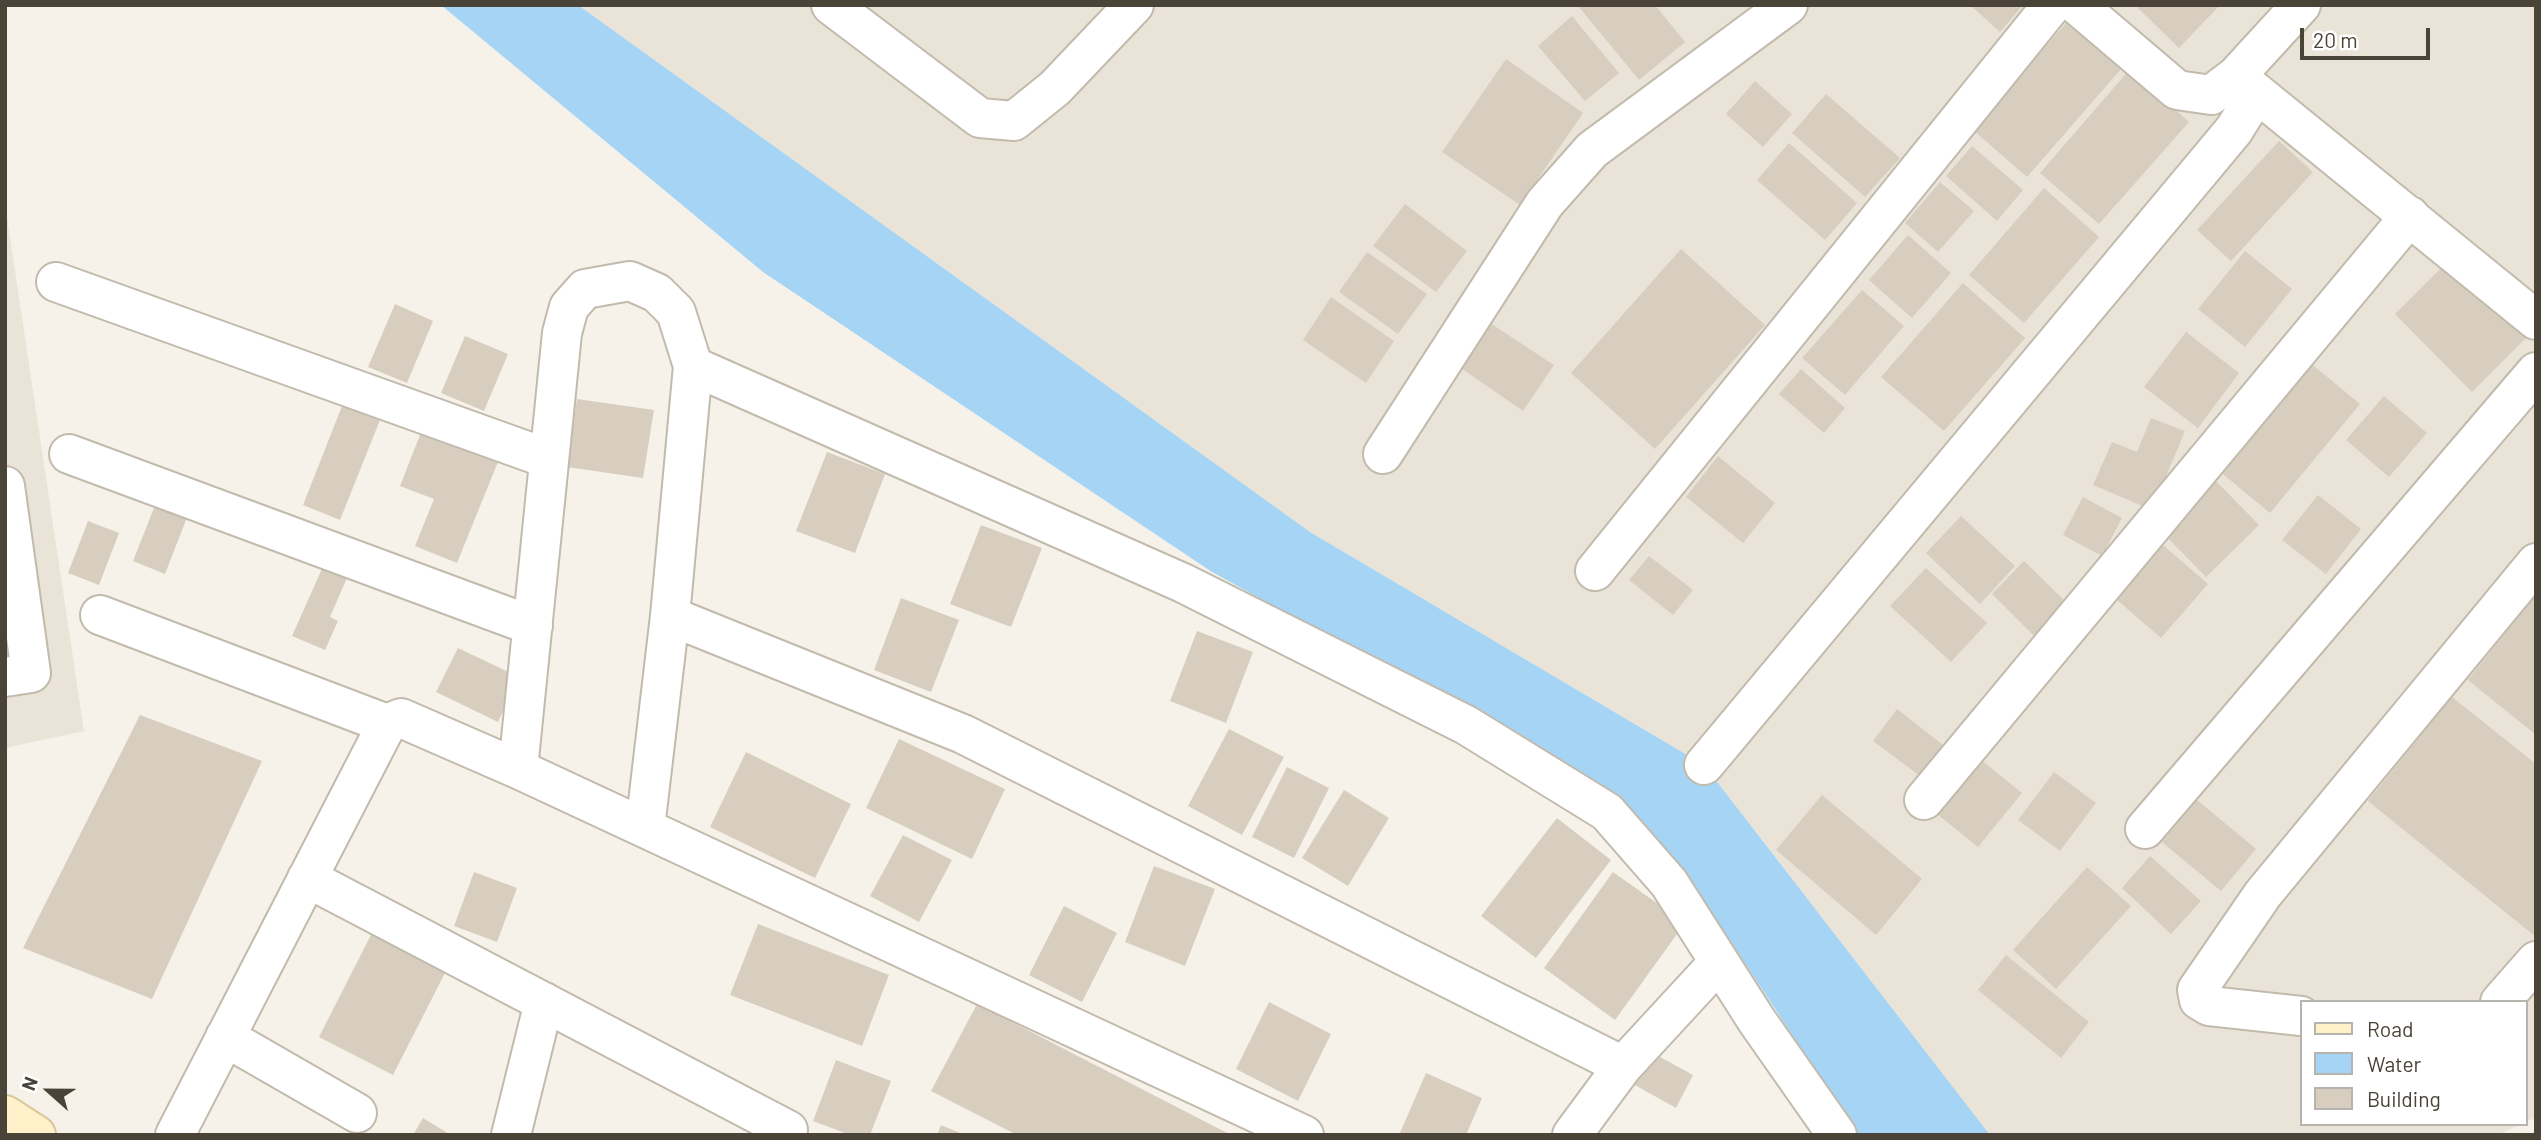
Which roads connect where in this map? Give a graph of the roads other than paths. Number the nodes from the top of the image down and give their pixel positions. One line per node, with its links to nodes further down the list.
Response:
1 (831, 5): 2 (street)
2 (1134, 5)
3 (1788, 5): 14 (street)
4 (2052, 5): 18 (street)
5 (2077, 5): 7 (street)
6 (2301, 5): 7 (street)
7 (2247, 84): 8 (street); 24 (street)
8 (2410, 216): 10 (street); 26 (street)
9 (55, 282): 15 (street)
10 (2536, 320)
11 (693, 366): 15 (street); 20 (street); 31 (street)
12 (2536, 372): 28 (street)
13 (69, 454): 21 (street)
14 (1383, 454)
15 (549, 459): 21 (street)
16 (5, 486): 22 (street)
17 (2536, 563): 34 (street)
18 (1595, 571)
19 (100, 615): 23 (street)
20 (670, 616): 27 (street); 36 (street)
21 (533, 626): 25 (street)
22 (5, 677)
23 (387, 724): 25 (street); 29 (street)
24 (1704, 765)
25 (518, 769): 27 (street)
26 (1924, 800)
27 (645, 828): 43 (street)
28 (2145, 829)
29 (307, 878): 33 (street); 35 (street)
30 (2536, 961): 32 (street)
31 (1719, 962): 36 (street); 45 (street)
32 (2502, 1000)
33 (544, 1002): 39 (street); 42 (street)
34 (2300, 1016)
35 (225, 1037): 37 (street); 41 (street)
36 (1623, 1066): 44 (street)
37 (357, 1113)
38 (5, 1115): 40 (street)
39 (790, 1133)
40 (36, 1135)
41 (175, 1135)
42 (511, 1135)
43 (1304, 1135)
44 (1572, 1135)
45 (1837, 1135)

